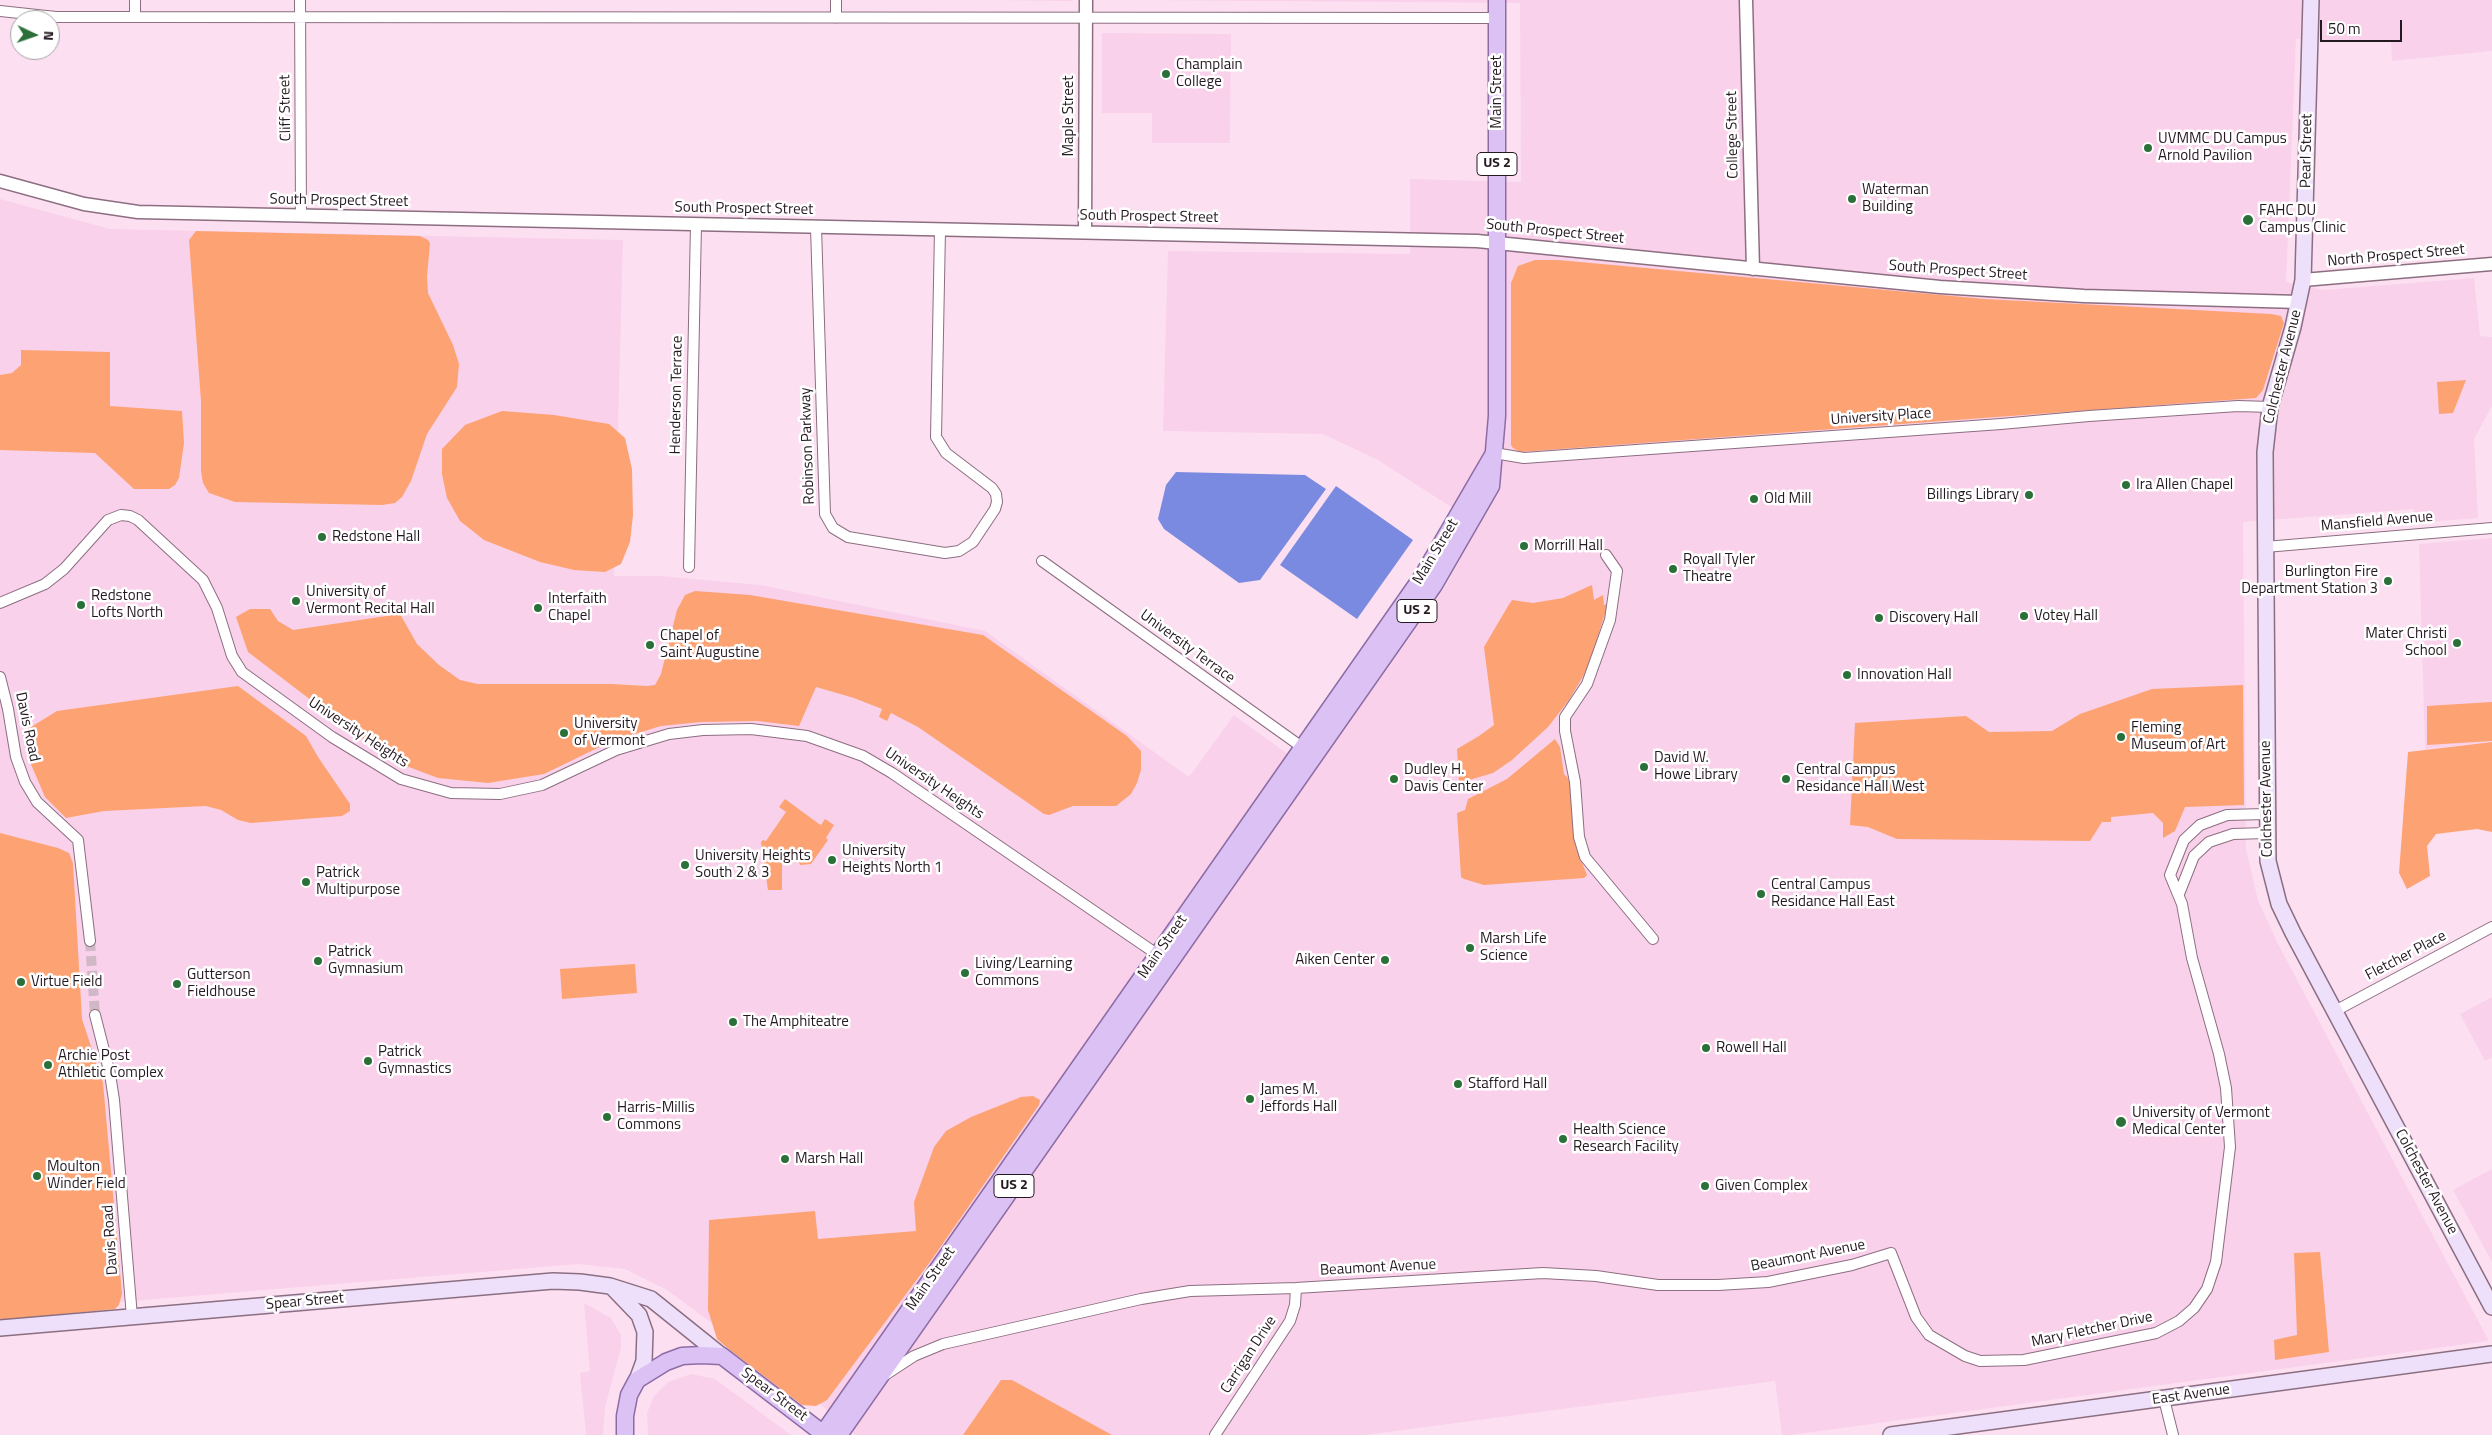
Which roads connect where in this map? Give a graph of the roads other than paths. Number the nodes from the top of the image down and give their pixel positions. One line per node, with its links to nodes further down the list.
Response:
1 (135, 0): 9 (street)
2 (300, 0): 10 (street, Cliff Street)
3 (836, 0): 12 (street)
4 (1086, 0): 11 (street, Maple Street)
5 (1497, 0): 13 (main road, Main Street / US 2)
6 (1746, 0): 22 (street, College Street)
7 (2310, 0): 23 (main road, Pearl Street)
8 (0, 11): 9 (street)
9 (135, 17): 10 (street)
10 (300, 17): 12 (street); 15 (street, Cliff Street)
11 (1086, 17): 12 (street); 13 (street); 19 (street, Maple Street)
12 (836, 18)
13 (1497, 18): 20 (main road, Main Street / US 2)
14 (0, 180): 15 (street, South Prospect Street)
15 (302, 216): 16 (street, South Prospect Street)
16 (696, 224): 17 (street, South Prospect Street); 31 (street, Henderson Terrace)
17 (816, 227): 18 (street, South Prospect Street); 18 (street, Robinson Parkway)
18 (940, 230): 19 (street, South Prospect Street)
19 (1085, 232): 20 (street, South Prospect Street)
20 (1497, 242): 22 (street, South Prospect Street); 26 (main road, Main Street / US 2)
21 (2492, 264): 23 (street, North Prospect Street)
22 (1753, 269): 24 (street, South Prospect Street)
23 (2303, 280): 24 (main road, Pearl Street)
24 (2299, 302): 25 (main road, Colchester Avenue)
25 (2270, 407): 26 (street, University Place); 28 (main road, Colchester Avenue)
26 (1494, 453): 34 (main road, Main Street / US 2)
27 (2492, 528): 28 (street, Mansfield Avenue)
28 (2265, 547): 35 (main road, Colchester Avenue)
29 (1606, 555): 39 (street)
30 (1042, 561): 34 (street, University Terrace)
31 (689, 566)
32 (0, 603): 41 (street, University Heights)
33 (0, 677): 40 (street, Davis Road)
34 (1309, 752): 41 (main road, Main Street / US 2)
35 (2266, 814): 36 (main road, Colchester Avenue); 37 (street, Mary Fletcher Drive)
36 (2266, 833): 37 (street); 42 (main road, Colchester Avenue)
37 (2178, 894): 44 (street, Mary Fletcher Drive)
38 (2492, 928): 42 (street, Fletcher Place)
39 (1653, 938)
40 (90, 941)
41 (1164, 959): 53 (main road, Main Street / US 2); 57 (main road, Main Street / US 2)
42 (2335, 1011): 47 (main road, Colchester Avenue)
43 (95, 1014): 48 (street, Davis Road)
44 (1891, 1253): 46 (street, Beaumont Avenue)
45 (610, 1286): 48 (main road, Spear Street); 51 (main road, Spear Street); 52 (main road)
46 (1296, 1288): 53 (street, Beaumont Avenue); 58 (street, Carrigan Drive)
47 (2492, 1306)
48 (132, 1317): 49 (main road, Spear Street)
49 (0, 1328)
50 (2492, 1354): 54 (main road, East Avenue)
51 (722, 1356): 52 (main road); 57 (main road, Spear Street)
52 (637, 1380): 56 (main road)
53 (877, 1381): 57 (main road, Main Street / US 2)
54 (2164, 1399): 55 (main road, East Avenue); 60 (street)
55 (1971, 1430): 59 (main road, East Avenue)
56 (625, 1435)
57 (827, 1435)
58 (1215, 1435)
59 (1890, 1435)
60 (2173, 1435)

